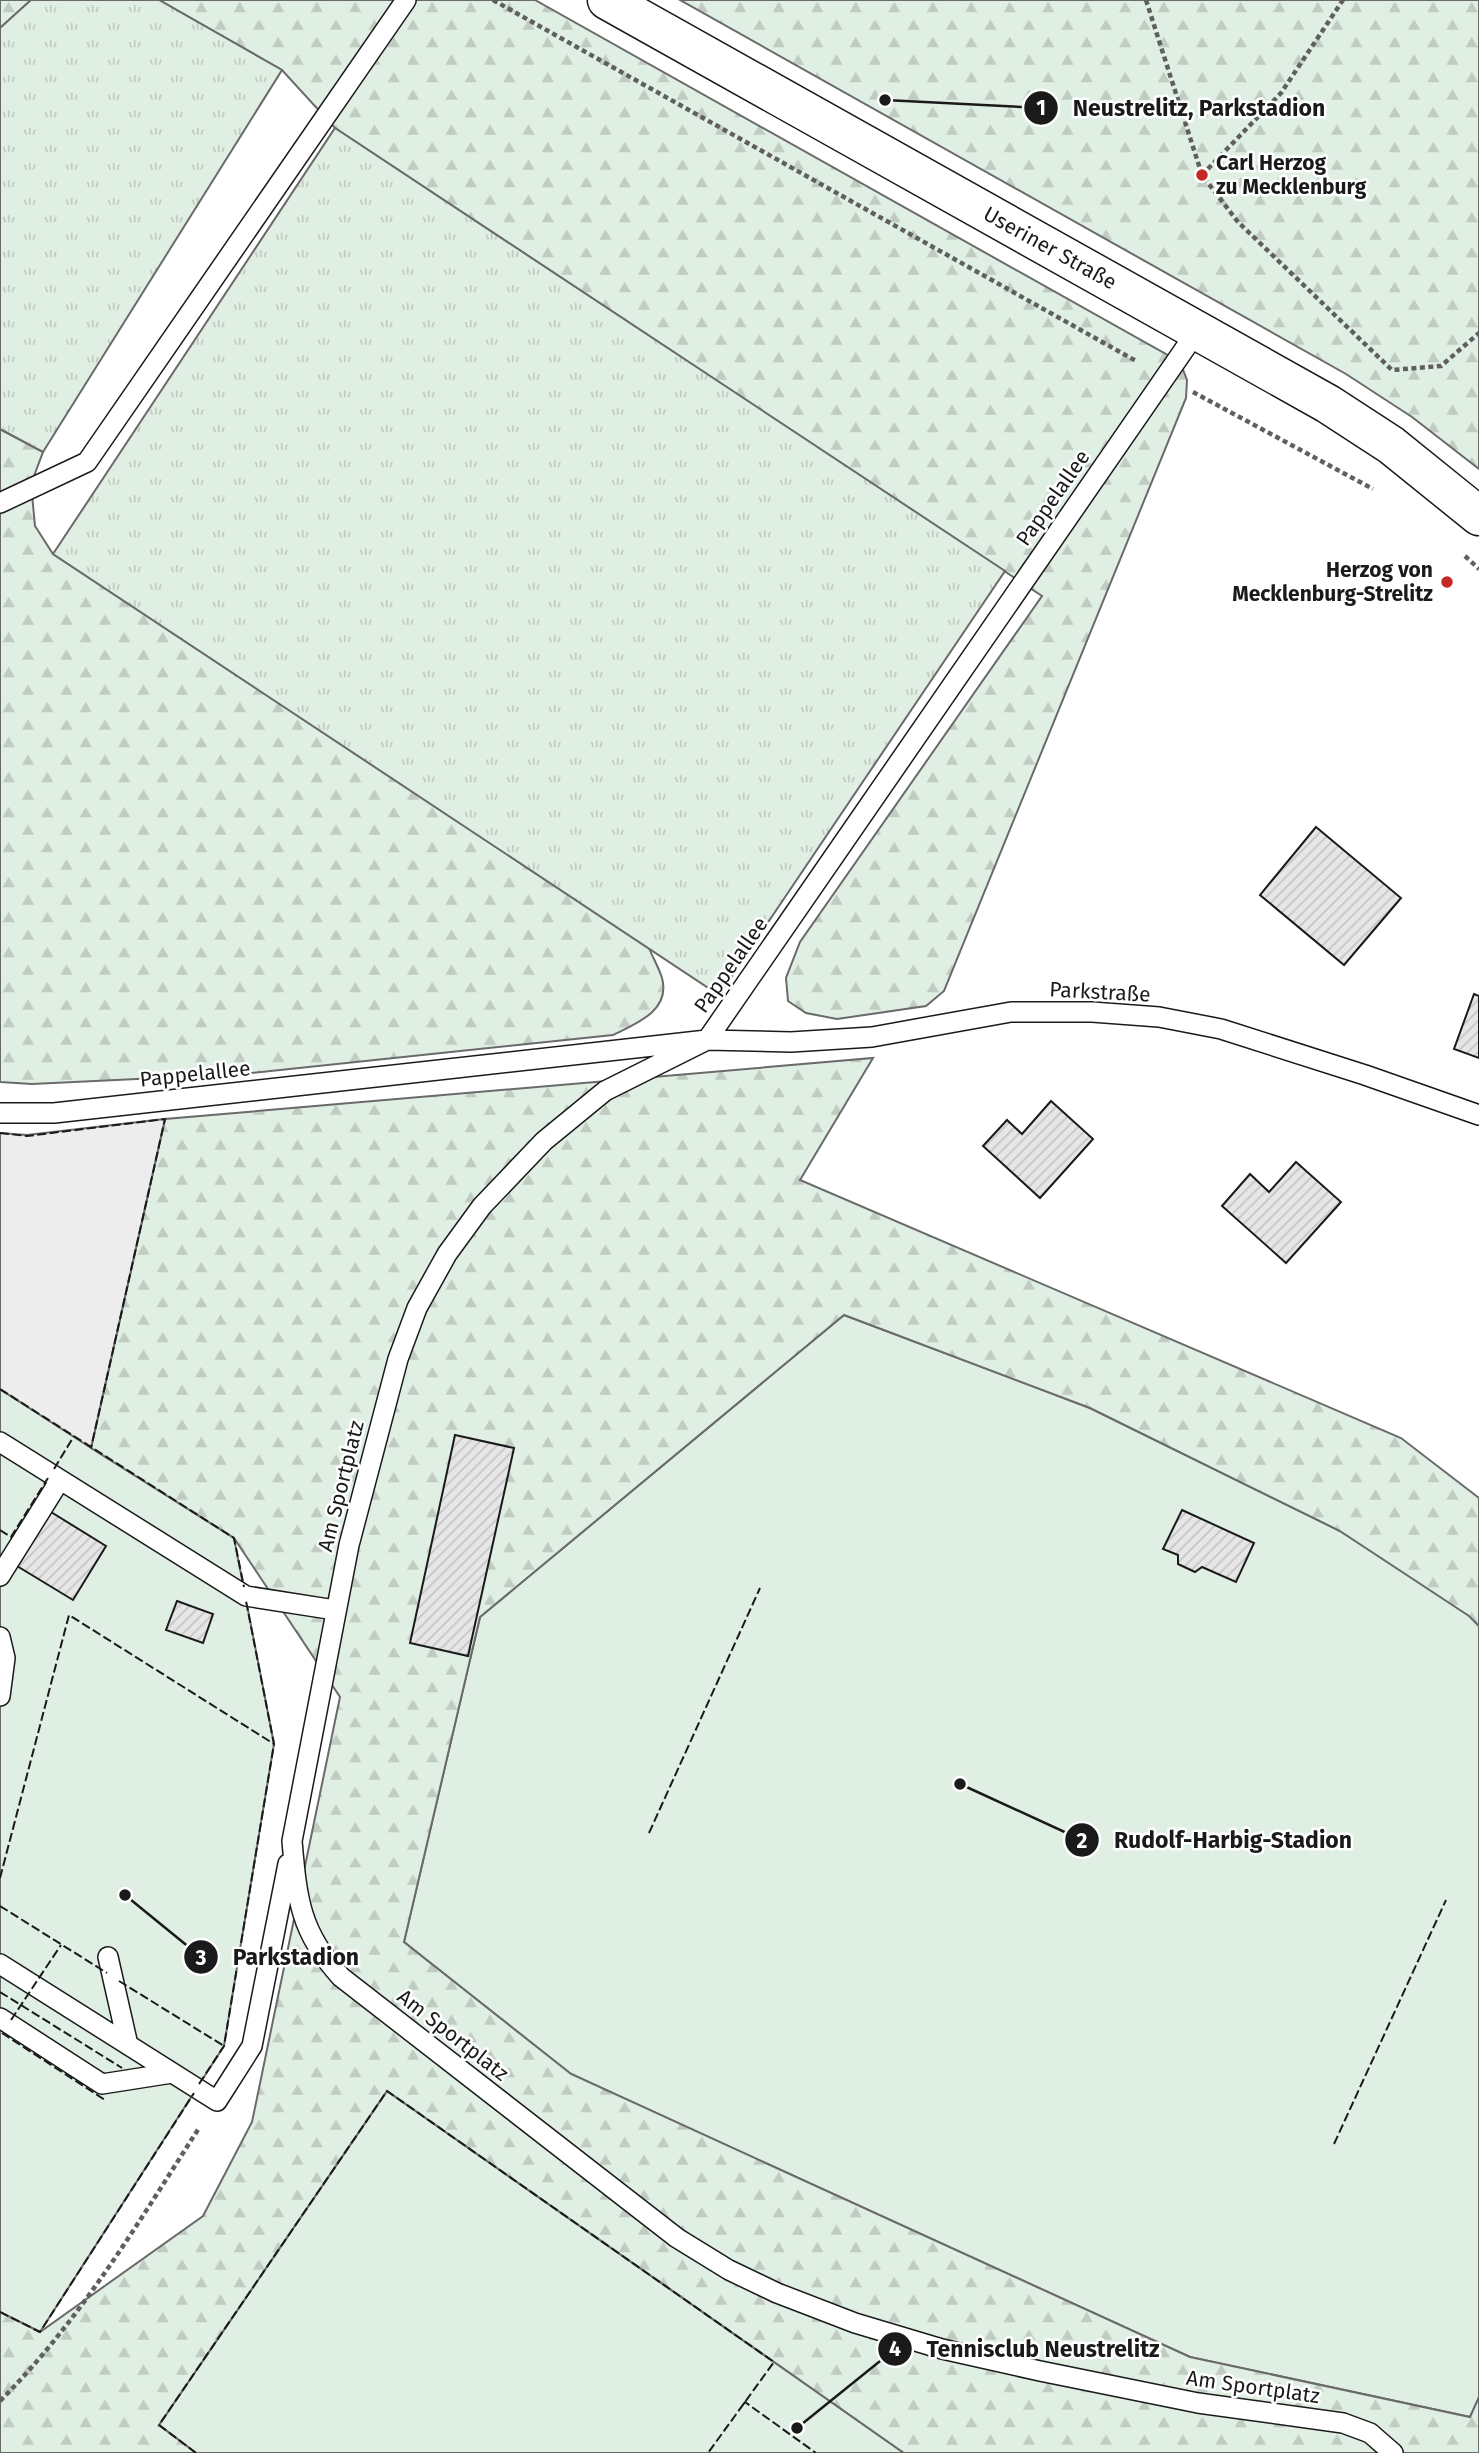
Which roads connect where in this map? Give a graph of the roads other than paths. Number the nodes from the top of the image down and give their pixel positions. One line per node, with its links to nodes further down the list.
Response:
1 (406, 0): 4 (lane)
2 (607, 0): 3 (main road, Useriner Straße)
3 (1196, 331): 5 (main road, Useriner Straße); 6 (lane, Pappelallee)
4 (0, 503)
5 (1479, 516)
6 (707, 1040): 7 (lane, Pappelallee); 8 (lane, Parkstraße); 12 (lane, Am Sportplatz)
7 (0, 1113)
8 (1479, 1115)
9 (0, 1442): 10 (lane)
10 (60, 1480): 11 (lane); 12 (lane)
11 (0, 1576)
12 (335, 1610): 15 (lane, Am Sportplatz)
13 (0, 1637): 14 (lane)
14 (0, 1696)
15 (292, 1841): 20 (lane); 21 (lane, Am Sportplatz)
16 (108, 1957): 19 (lane)
17 (0, 1964): 19 (lane)
18 (0, 2018): 20 (lane)
19 (128, 2045): 20 (lane)
20 (172, 2073)
21 (1393, 2453)

